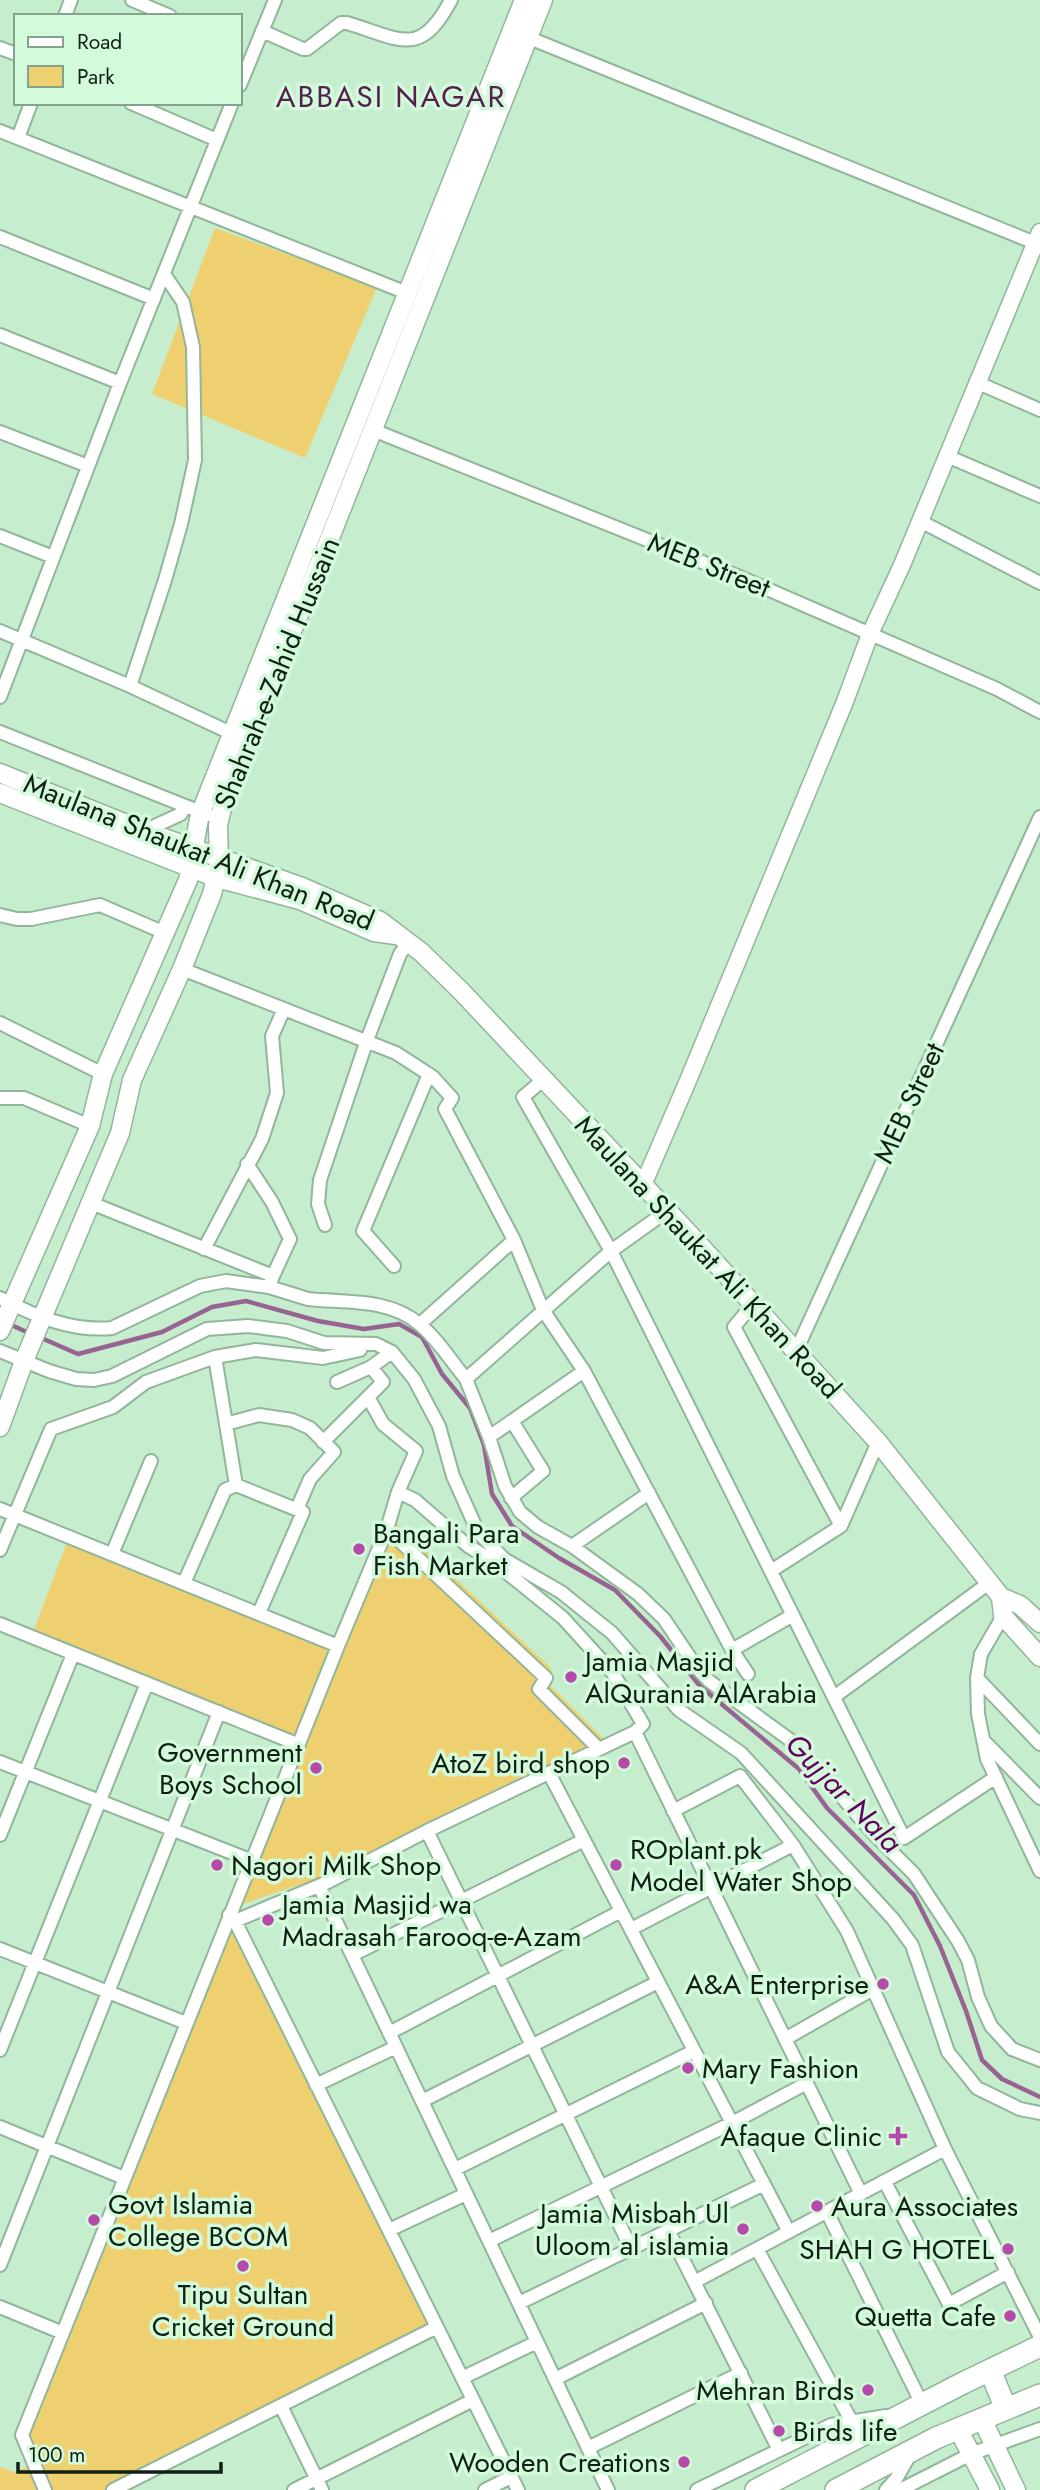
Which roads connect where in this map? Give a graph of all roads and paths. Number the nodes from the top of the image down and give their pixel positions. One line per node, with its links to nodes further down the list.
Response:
1 (132, 0): 6 (street)
2 (275, 0): 7 (street)
3 (451, 0): 7 (street)
4 (524, 0): 8 (main road, Shahrah-e-Zahid Hussain)
5 (543, 0): 8 (main road, Shahrah-e-Zahid Hussain)
6 (165, 14)
7 (262, 31): 10 (street)
8 (520, 34): 20 (street); 22 (main road, Shahrah-e-Zahid Hussain); 28 (main road, Shahrah-e-Zahid Hussain)
9 (242, 45): 10 (street)
10 (254, 50): 11 (street)
11 (242, 80)
12 (30, 105): 16 (street)
13 (136, 105): 17 (street)
14 (232, 105): 17 (street)
15 (0, 131): 16 (street)
16 (18, 138): 18 (street)
17 (218, 140): 18 (street)
18 (191, 208): 21 (street); 22 (street)
19 (0, 237): 23 (street)
20 (1038, 240): 25 (street)
21 (164, 274): 23 (street); 40 (street)
22 (407, 293): 44 (main road, Shahrah-e-Zahid Hussain)
23 (154, 299): 26 (street)
24 (0, 335): 26 (street)
25 (976, 382): 27 (street); 30 (street)
26 (120, 383): 31 (street)
27 (1040, 410)
28 (373, 430): 38 (street, MEB Street); 49 (main road, Shahrah-e-Zahid Hussain)
29 (0, 432): 31 (street)
30 (947, 456): 32 (street); 33 (street)
31 (88, 466): 35 (street)
32 (1040, 496)
33 (920, 521): 36 (street); 38 (street)
34 (0, 536): 35 (street)
35 (53, 557): 39 (street)
36 (1040, 583)
37 (0, 631): 39 (street)
38 (870, 634): 42 (street, MEB Street); 67 (street)
39 (23, 640): 40 (street); 41 (street)
40 (130, 686): 44 (street)
41 (0, 697)
42 (1040, 712)
43 (0, 732): 47 (street)
44 (233, 734): 47 (main road, Shahrah-e-Zahid Hussain)
45 (0, 774): 50 (main road, Maulana Shaukat Ali Khan Road)
46 (0, 793): 51 (main road, Maulana Shaukat Ali Khan Road)
47 (193, 809): 49 (street); 50 (street); 51 (main road, Shahrah-e-Zahid Hussain)
48 (1040, 817): 84 (street, MEB Street)
49 (219, 819): 52 (main road, Shahrah-e-Zahid Hussain)
50 (144, 831): 51 (main road, Maulana Shaukat Ali Khan Road)
51 (194, 859): 52 (main road, Maulana Shaukat Ali Khan Road); 53 (main road, Maulana Shaukat Ali Khan Road); 55 (main road, Shahrah-e-Zahid Hussain)
52 (219, 859): 53 (main road, Shahrah-e-Zahid Hussain); 56 (main road, Maulana Shaukat Ali Khan Road)
53 (218, 878): 56 (main road, Maulana Shaukat Ali Khan Road); 57 (main road, Shahrah-e-Zahid Hussain)
54 (0, 915): 55 (street)
55 (165, 933): 61 (main road, Shahrah-e-Zahid Hussain)
56 (402, 939): 60 (street); 63 (main road, Maulana Shaukat Ali Khan Road)
57 (182, 969): 58 (street); 68 (main road, Shahrah-e-Zahid Hussain)
58 (284, 1009): 60 (street); 66 (street)
59 (0, 1023): 61 (street)
60 (367, 1040): 62 (street); 70 (street)
61 (103, 1074): 65 (main road, Shahrah-e-Zahid Hussain)
62 (429, 1074): 71 (street); 74 (street)
63 (544, 1079): 67 (main road, Maulana Shaukat Ali Khan Road); 73 (street)
64 (0, 1098): 65 (street)
65 (90, 1126): 77 (main road, Shahrah-e-Zahid Hussain)
66 (247, 1164): 72 (street); 75 (street)
67 (643, 1185): 69 (main road, Maulana Shaukat Ali Khan Road)
68 (91, 1203): 72 (street); 79 (main road, Shahrah-e-Zahid Hussain)
69 (667, 1211): 73 (street); 76 (main road, Maulana Shaukat Ali Khan Road)
70 (325, 1225)
71 (514, 1240): 78 (street); 80 (street)
72 (204, 1249): 75 (street)
73 (611, 1251): 78 (street); 112 (street)
74 (394, 1266)
75 (271, 1281): 79 (street); 80 (street)
76 (753, 1304): 84 (main road, Maulana Shaukat Ali Khan Road); 107 (street)
77 (6, 1305): 79 (street); 81 (main road, Shahrah-e-Zahid Hussain)
78 (543, 1310): 89 (street); 90 (street)
79 (41, 1322): 86 (main road, Shahrah-e-Zahid Hussain)
80 (420, 1324): 90 (street)
81 (0, 1331)
82 (360, 1350): 87 (street)
83 (0, 1351): 86 (street)
84 (796, 1351): 97 (main road, Maulana Shaukat Ali Khan Road)
85 (392, 1352): 86 (street); 88 (street); 174 (street)
86 (26, 1357): 95 (main road, Shahrah-e-Zahid Hussain)
87 (215, 1357): 94 (street); 106 (street)
88 (371, 1367): 91 (street); 92 (street)
89 (584, 1371): 93 (street); 102 (street)
90 (466, 1379): 96 (street)
91 (337, 1382)
92 (368, 1397): 98 (street); 101 (street)
93 (512, 1421): 96 (street); 103 (street)
94 (226, 1424): 98 (street); 100 (street)
95 (0, 1427)
96 (489, 1437): 103 (street)
97 (878, 1441): 107 (street); 114 (main road, Maulana Shaukat Ali Khan Road)
98 (324, 1442): 105 (street)
99 (151, 1461): 111 (street)
100 (236, 1485): 105 (street); 113 (street)
101 (398, 1492): 108 (street); 131 (street)
102 (649, 1493): 109 (street); 123 (street)
103 (511, 1497): 109 (street)
104 (0, 1509): 106 (street)
105 (297, 1510): 116 (street)
106 (14, 1513): 110 (street); 111 (street)
107 (841, 1526): 112 (street)
108 (387, 1529): 122 (street); 135 (street)
109 (572, 1546): 170 (street)
110 (0, 1550)
111 (113, 1553): 113 (street)
112 (771, 1571): 117 (street)
113 (184, 1583): 116 (street)
114 (989, 1583): 115 (main road, Maulana Shaukat Ali Khan Road); 129 (street)
115 (1001, 1597): 118 (main road); 119 (main road, Maulana Shaukat Ali Khan Road)
116 (259, 1613): 122 (street)
117 (793, 1615): 123 (street); 129 (street)
118 (1003, 1615): 121 (main road); 127 (street)
119 (1040, 1622): 121 (street)
120 (0, 1624): 124 (street)
121 (1027, 1641): 125 (main road)
122 (338, 1646): 133 (street)
123 (732, 1650): 126 (street)
124 (73, 1654): 128 (street); 137 (street)
125 (1040, 1657)
126 (748, 1674)
127 (977, 1678): 132 (street); 134 (street)
128 (147, 1683): 130 (street); 141 (street)
129 (834, 1697): 139 (street)
130 (219, 1712): 133 (street); 143 (street)
131 (635, 1732): 135 (street); 142 (street)
132 (981, 1738): 139 (street); 140 (street)
133 (298, 1744): 148 (street)
134 (1040, 1744)
135 (599, 1749): 138 (street)
136 (0, 1762): 137 (street)
137 (26, 1772): 141 (street); 145 (street)
138 (549, 1773): 144 (street); 146 (street)
139 (996, 1777): 149 (street)
140 (1040, 1798)
141 (100, 1801): 143 (street); 158 (street)
142 (673, 1811): 147 (street); 151 (street)
143 (173, 1829): 148 (street); 162 (street)
144 (427, 1831): 150 (street); 152 (street)
145 (0, 1835)
146 (584, 1840): 152 (street); 153 (street)
147 (793, 1845): 151 (street); 161 (street)
148 (250, 1860): 154 (street)
149 (1040, 1871)
150 (319, 1886): 154 (street); 157 (street)
151 (710, 1887): 155 (street); 165 (street)
152 (461, 1901): 157 (street); 159 (street)
153 (621, 1911): 155 (street); 159 (street)
154 (232, 1918): 163 (street); 172 (street)
155 (631, 1929): 160 (street)
156 (0, 1949): 158 (street)
157 (352, 1955): 164 (street)
158 (35, 1963): 162 (street); 168 (street)
159 (498, 1976): 164 (street); 166 (street)
160 (658, 1982): 166 (street); 169 (street)
161 (873, 1989): 165 (street); 179 (street)
162 (108, 1992): 163 (street); 178 (street)
163 (186, 2023): 181 (street)
164 (389, 2033): 167 (street)
165 (785, 2039): 171 (street)
166 (532, 2045): 173 (street); 175 (street)
167 (396, 2047): 172 (street); 173 (street)
168 (0, 2050)
169 (694, 2050): 175 (street); 176 (street)
170 (1040, 2060)
171 (807, 2083): 176 (street); 186 (street)
172 (316, 2085): 188 (street)
173 (422, 2101): 180 (street)
174 (1040, 2113)
175 (565, 2114): 180 (street); 184 (street)
176 (732, 2123): 183 (street); 184 (street)
177 (0, 2127): 178 (street)
178 (47, 2147): 181 (street); 194 (street)
179 (945, 2150): 182 (street); 195 (street)
180 (455, 2169): 185 (street)
181 (124, 2178): 201 (street)
182 (885, 2182): 186 (street); 195 (street)
183 (764, 2184): 189 (street); 190 (street)
184 (601, 2187): 191 (street); 192 (street)
185 (466, 2194): 188 (street); 191 (street)
186 (861, 2194): 187 (street)
187 (827, 2212): 190 (street); 212 (street)
188 (389, 2230): 200 (street)
189 (668, 2230): 192 (street); 196 (street)
190 (789, 2232): 193 (street)
191 (489, 2241): 197 (street)
192 (631, 2248): 197 (street)
193 (757, 2249): 196 (street); 215 (street)
194 (0, 2265)
195 (1009, 2272): 202 (street)
196 (696, 2281): 198 (street)
197 (519, 2303): 203 (street)
198 (706, 2303): 206 (street); 208 (street)
199 (0, 2307): 201 (street)
200 (437, 2327): 207 (street); 211 (street)
201 (62, 2333): 226 (street)
202 (1040, 2337)
203 (537, 2342): 207 (street); 208 (street)
204 (1040, 2346): 205 (main road)
205 (990, 2370): 212 (main road); 213 (main road)
206 (741, 2374): 219 (street); 221 (street)
207 (462, 2378): 210 (street)
208 (555, 2379): 219 (street)
209 (1040, 2395): 213 (main road)
210 (473, 2400): 223 (street); 224 (street)
211 (281, 2406): 224 (street); 225 (street)
212 (915, 2408): 215 (street); 233 (main road)
213 (1006, 2409): 214 (main road)
214 (982, 2419): 216 (main road); 218 (main road)
215 (852, 2422): 221 (street)
216 (958, 2429): 220 (main road); 222 (main road)
217 (1040, 2429): 218 (street)
218 (994, 2444): 222 (street); 238 (main road)
219 (588, 2448): 231 (street)
220 (913, 2449): 234 (main road); 235 (street)
221 (779, 2450): 232 (street)
222 (971, 2454): 236 (street); 237 (main road)
223 (511, 2477): 229 (street); 230 (street)
224 (320, 2484): 228 (street)
225 (130, 2486): 227 (street)
226 (45, 2490)
227 (113, 2490)
228 (294, 2490)
229 (485, 2490)
230 (518, 2490)
231 (608, 2490)
232 (696, 2490)
233 (756, 2490)
234 (836, 2490)
235 (886, 2490)
236 (900, 2490)
237 (990, 2490)
238 (1016, 2490)

